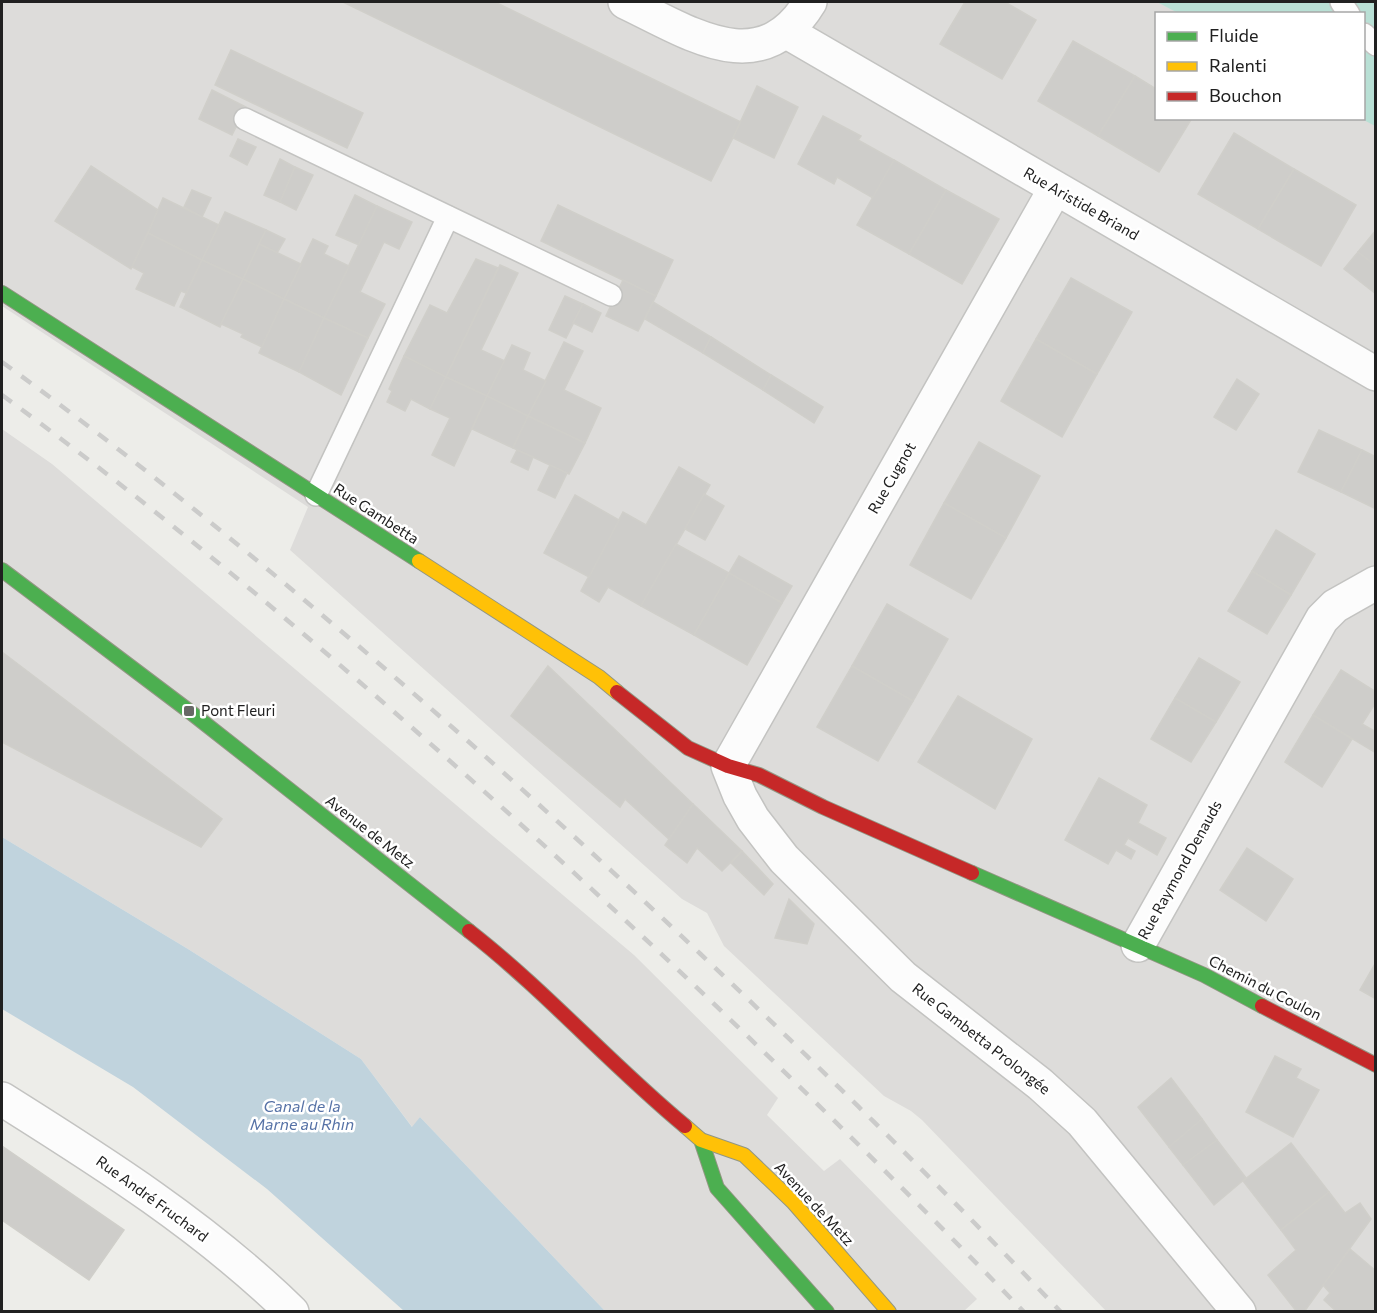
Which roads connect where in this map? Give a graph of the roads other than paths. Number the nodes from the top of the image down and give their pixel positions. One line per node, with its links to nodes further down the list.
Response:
1 (626, 2): 3 (street)
2 (810, 2): 3 (street)
3 (787, 32): 5 (street, Rue Aristide Briand)
4 (245, 119): 6 (lane)
5 (1055, 189): 9 (street, Rue Aristide Briand); 13 (street, Rue Cugnot)
6 (448, 217): 8 (lane); 10 (lane)
7 (2, 293): 10 (street, Rue Gambetta)
8 (610, 295)
9 (1376, 374)
10 (316, 495): 13 (street, Rue Gambetta)
11 (2, 570): 17 (street, Avenue de Metz)
12 (1376, 582): 14 (street, Rue Raymond Denauds)
13 (728, 766): 14 (street, Rue Raymond Denauds); 21 (street, Rue Gambetta Prolongée)
14 (1138, 945): 15 (street, Chemin du Coulon)
15 (1376, 1065)
16 (2, 1100): 18 (street, Rue André Fruchard)
17 (701, 1140): 19 (street); 20 (street, Avenue de Metz)
18 (292, 1311)
19 (827, 1311)
20 (888, 1311)
21 (1239, 1311)

